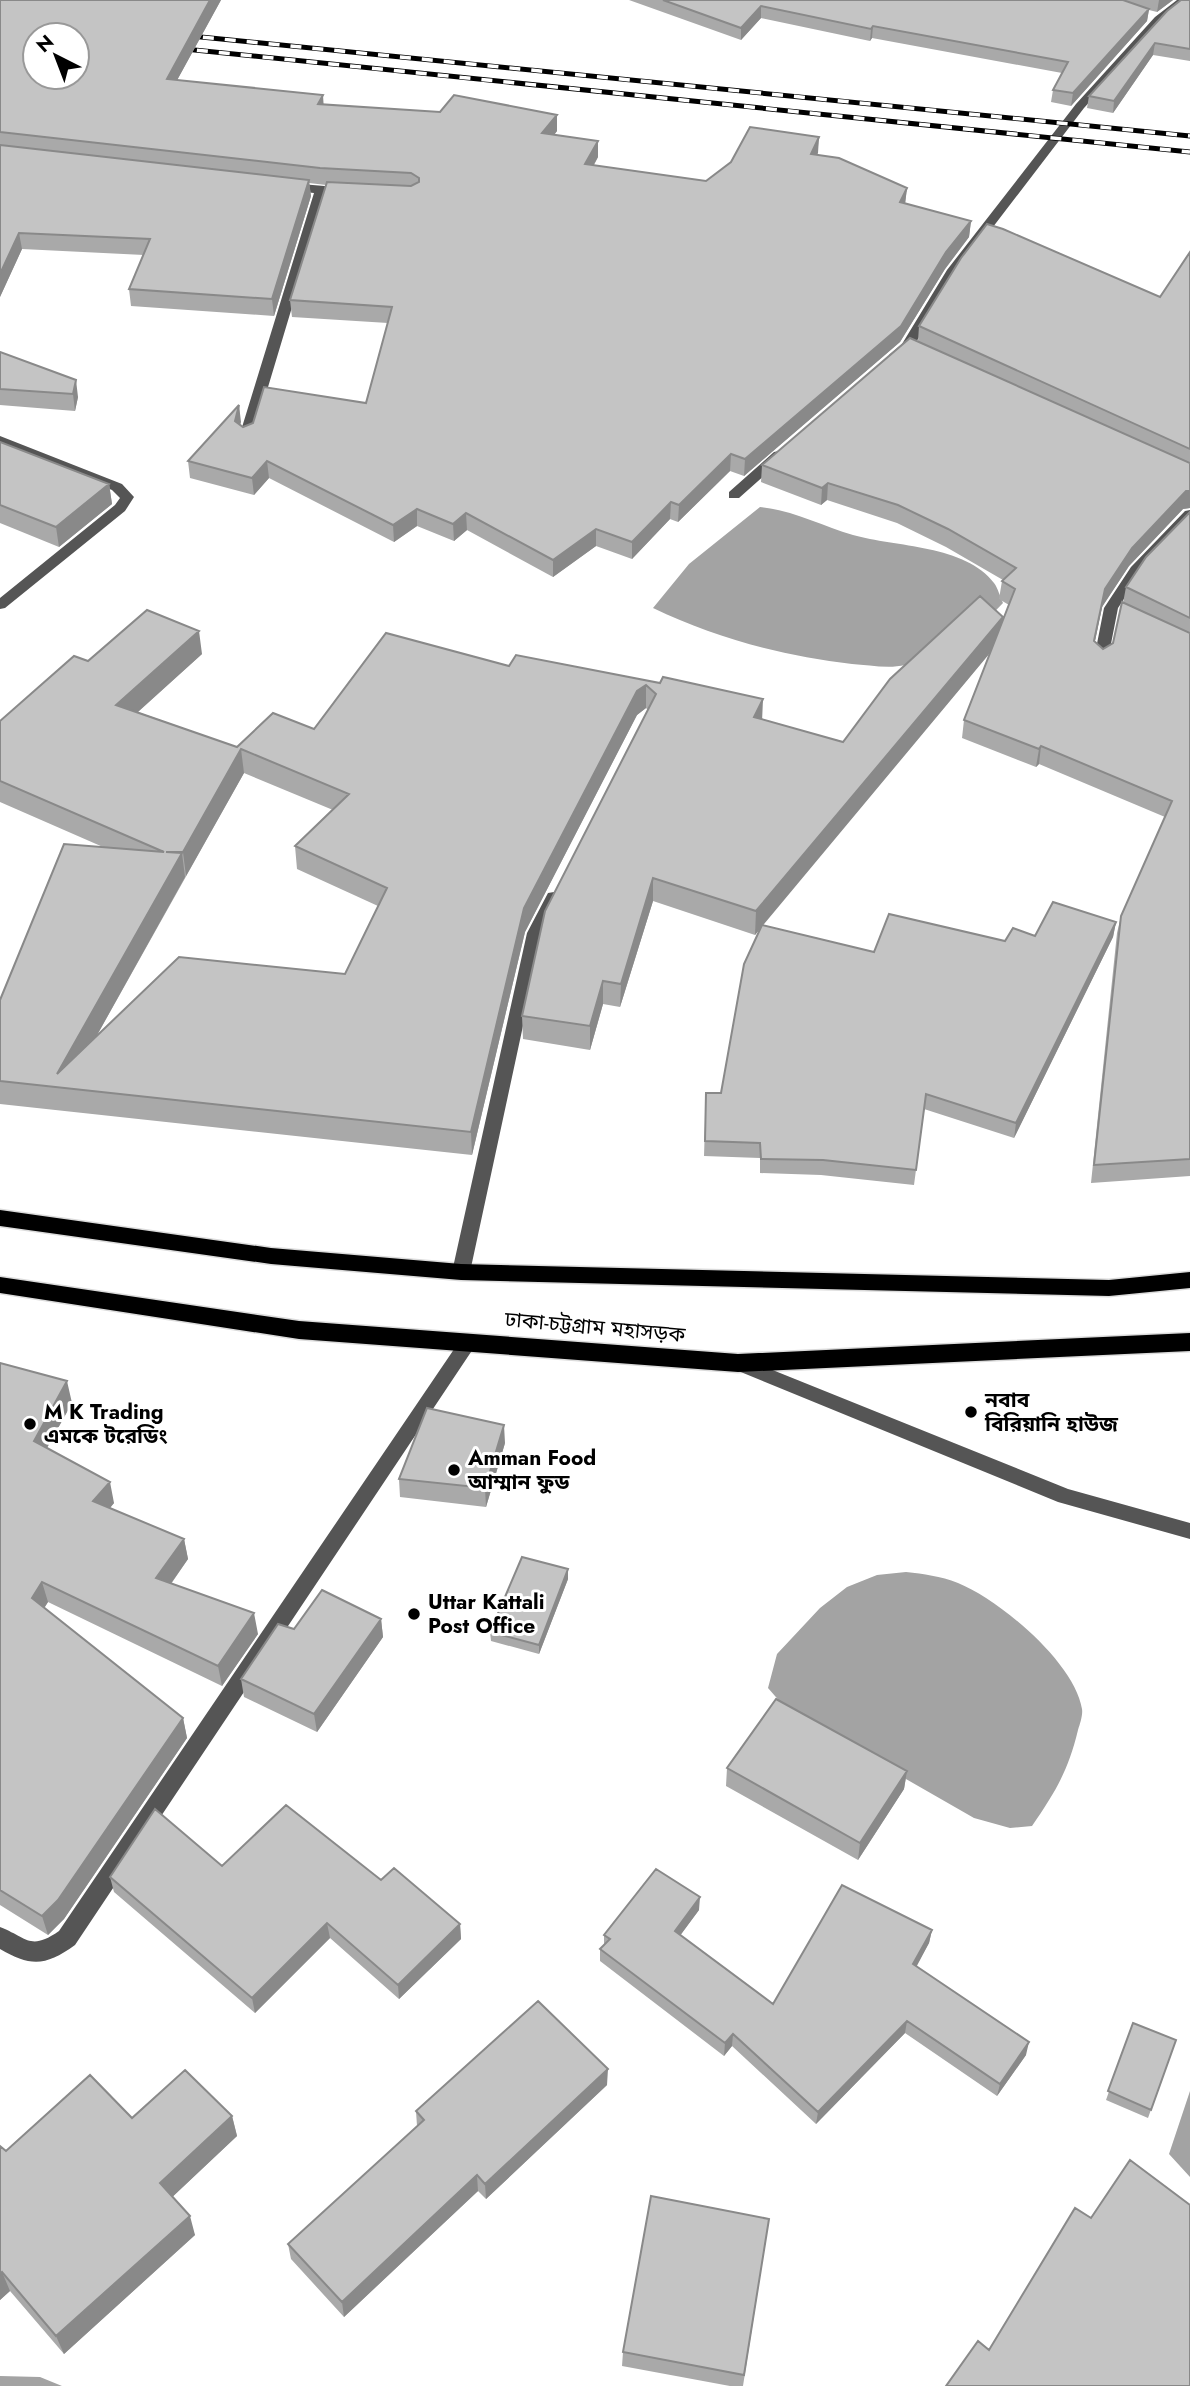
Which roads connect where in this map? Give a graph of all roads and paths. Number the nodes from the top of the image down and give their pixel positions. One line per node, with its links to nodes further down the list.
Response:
1 (1184, 0): 5 (street)
2 (281, 186): 3 (street)
3 (321, 191): 4 (street); 6 (street)
4 (360, 193)
5 (886, 363)
6 (246, 437)
7 (0, 440): 11 (street)
8 (792, 443): 9 (street)
9 (734, 495)
10 (1190, 514): 12 (street)
11 (0, 605)
12 (1101, 659)
13 (560, 884): 15 (street)
14 (0, 1218): 15 (highway)
15 (461, 1272): 16 (highway)
16 (1190, 1280)
17 (0, 1284): 18 (highway, ঢাকা-চট্টগ্রাম মহাসড়ক)
18 (469, 1342): 20 (highway, ঢাকা-চট্টগ্রাম মহাসড়ক); 22 (street)
19 (1190, 1342): 20 (highway, ঢাকা-চট্টগ্রাম মহাসড়ক)
20 (738, 1363): 21 (street)
21 (1190, 1531)
22 (0, 1937)

